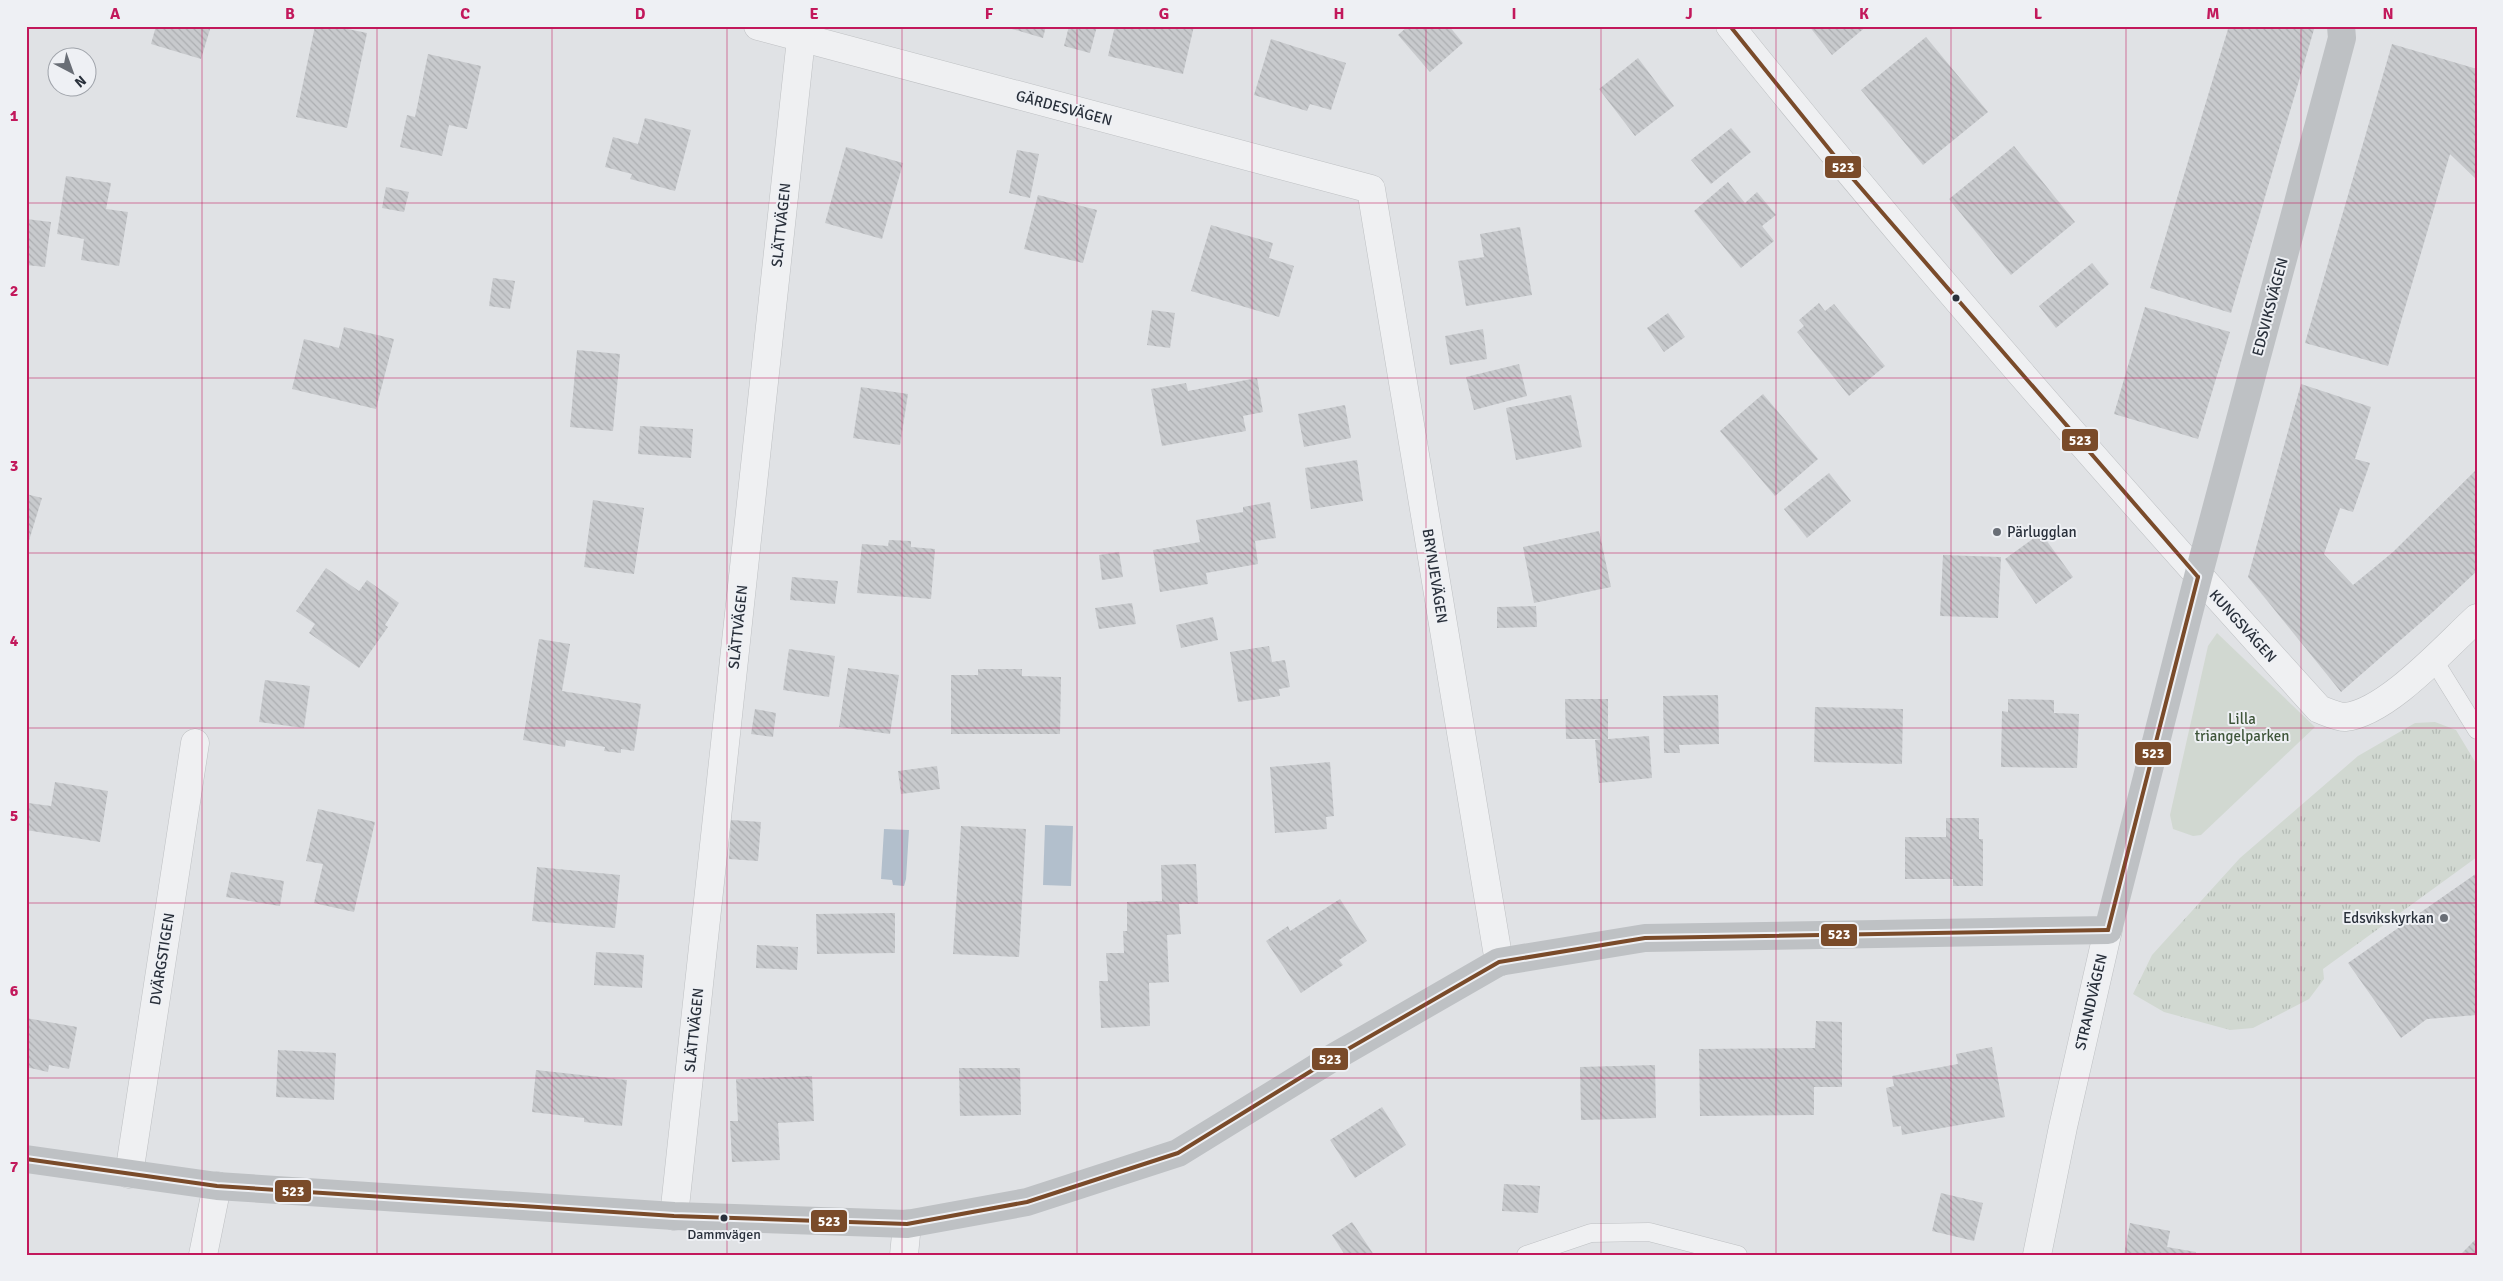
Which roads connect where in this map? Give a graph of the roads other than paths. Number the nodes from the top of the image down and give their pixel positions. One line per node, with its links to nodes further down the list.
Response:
1 (758, 26): 4 (street, GÄRDESVÄGEN)
2 (1730, 26): 6 (street, KUNGSVÄGEN)
3 (2346, 30): 6 (street, EDSVIKSVÄGEN)
4 (801, 39): 5 (street, GÄRDESVÄGEN); 16 (street, SLÄTTVÄGEN)
5 (1371, 189): 12 (street, BRYNJEVÄGEN)
6 (2198, 577): 8 (street, KUNGSVÄGEN); 11 (street, STRANDVÄGEN)
7 (2477, 618): 8 (street, KUNGSVÄGEN)
8 (2433, 659): 9 (lane)
9 (2477, 730)
10 (195, 744): 14 (street, DVÄRGSTIGEN)
11 (2108, 930): 12 (street); 22 (street, STRANDVÄGEN)
12 (1499, 962): 17 (street)
13 (26, 1159): 14 (street)
14 (129, 1174): 15 (street)
15 (217, 1186): 16 (street); 18 (street)
16 (674, 1216): 17 (street)
17 (907, 1224): 19 (street)
18 (203, 1255)
19 (904, 1255)
20 (1526, 1255): 21 (lane)
21 (1738, 1255)
22 (2037, 1255)

